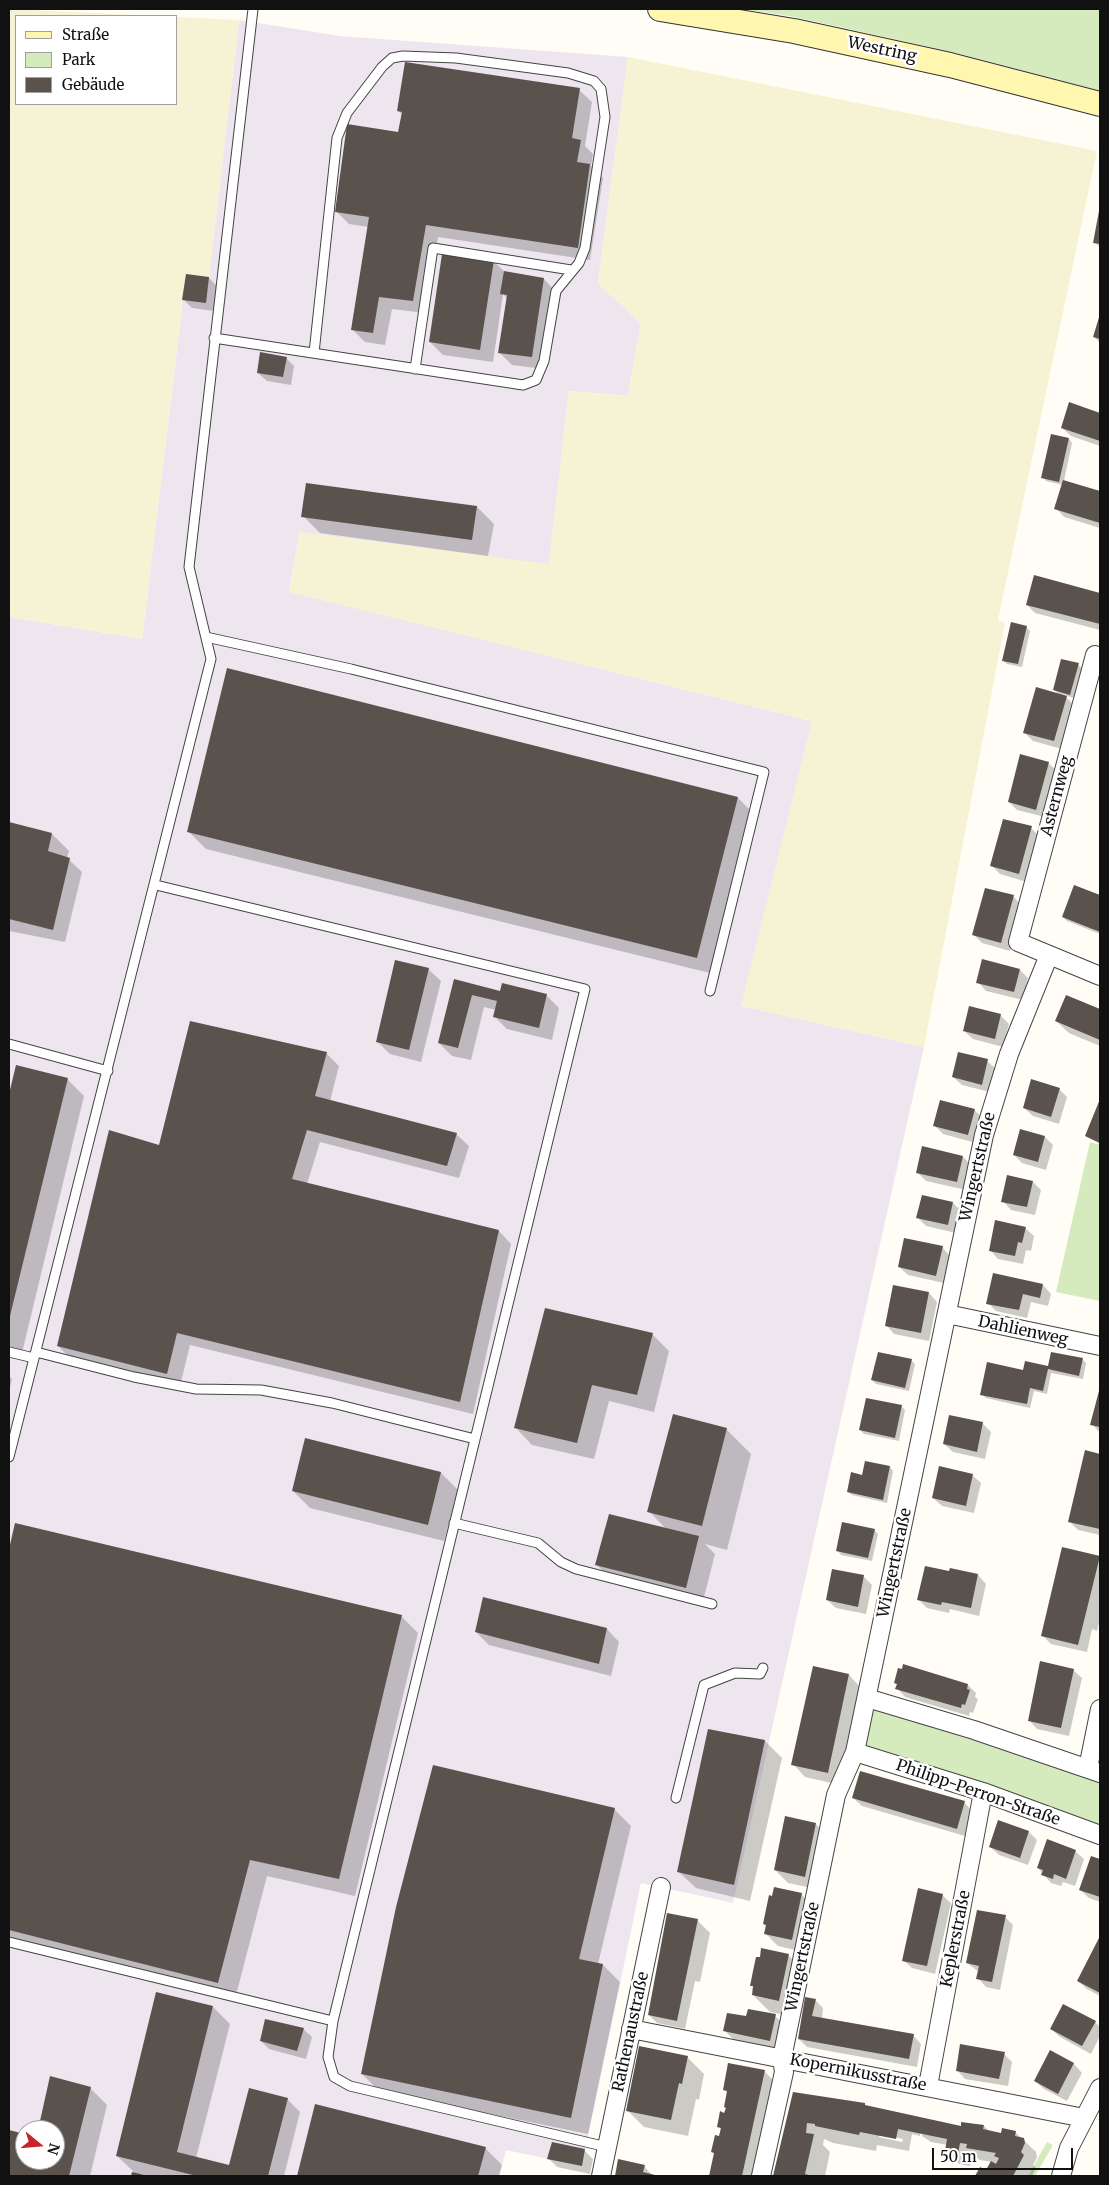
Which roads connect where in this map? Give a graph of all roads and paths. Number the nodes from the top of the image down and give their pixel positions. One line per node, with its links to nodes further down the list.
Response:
1 (253, 9): 5 (lane)
2 (660, 9): 3 (street, Westring)
3 (1100, 104)
4 (571, 270): 6 (lane); 7 (lane); 7 (lane)
5 (214, 338): 6 (lane); 8 (lane)
6 (314, 353): 7 (lane)
7 (415, 369)
8 (206, 637): 10 (lane); 13 (lane)
9 (1100, 656): 11 (street, Asternweg)
10 (156, 885): 15 (lane); 20 (lane)
11 (1049, 955): 12 (street); 16 (street, Wingertstraße)
12 (1100, 976)
13 (710, 992)
14 (9, 1044): 15 (lane)
15 (108, 1071): 19 (lane)
16 (946, 1314): 17 (street, Dahlienweg); 25 (street, Wingertstraße)
17 (1100, 1346)
18 (9, 1352): 19 (lane)
19 (35, 1355): 20 (lane); 21 (lane)
20 (475, 1439): 22 (lane)
21 (9, 1457)
22 (454, 1523): 23 (lane); 34 (lane)
23 (712, 1604)
24 (763, 1668): 30 (lane)
25 (866, 1698): 27 (street, Wingertstraße); 28 (street)
26 (1100, 1709): 28 (street)
27 (855, 1752): 29 (street, Philipp-Perron-Straße); 36 (street, Wingertstraße)
28 (1094, 1771)
29 (983, 1792): 31 (street, Philipp-Perron-Straße); 37 (street, Keplerstraße)
30 (676, 1798)
31 (1100, 1835)
32 (661, 1887): 35 (street, Rathenaustraße)
33 (9, 1942): 34 (lane)
34 (333, 2021): 40 (lane)
35 (632, 2029): 36 (street, Kopernikusstraße); 40 (street, Rathenaustraße)
36 (782, 2058): 37 (street, Kopernikusstraße); 42 (street, Wingertstraße)
37 (928, 2086): 39 (street, Kopernikusstraße)
38 (1100, 2088): 39 (street)
39 (1084, 2118): 43 (street)
40 (607, 2147): 41 (street, Rathenaustraße)
41 (601, 2176)
42 (762, 2176)
43 (1061, 2176)

